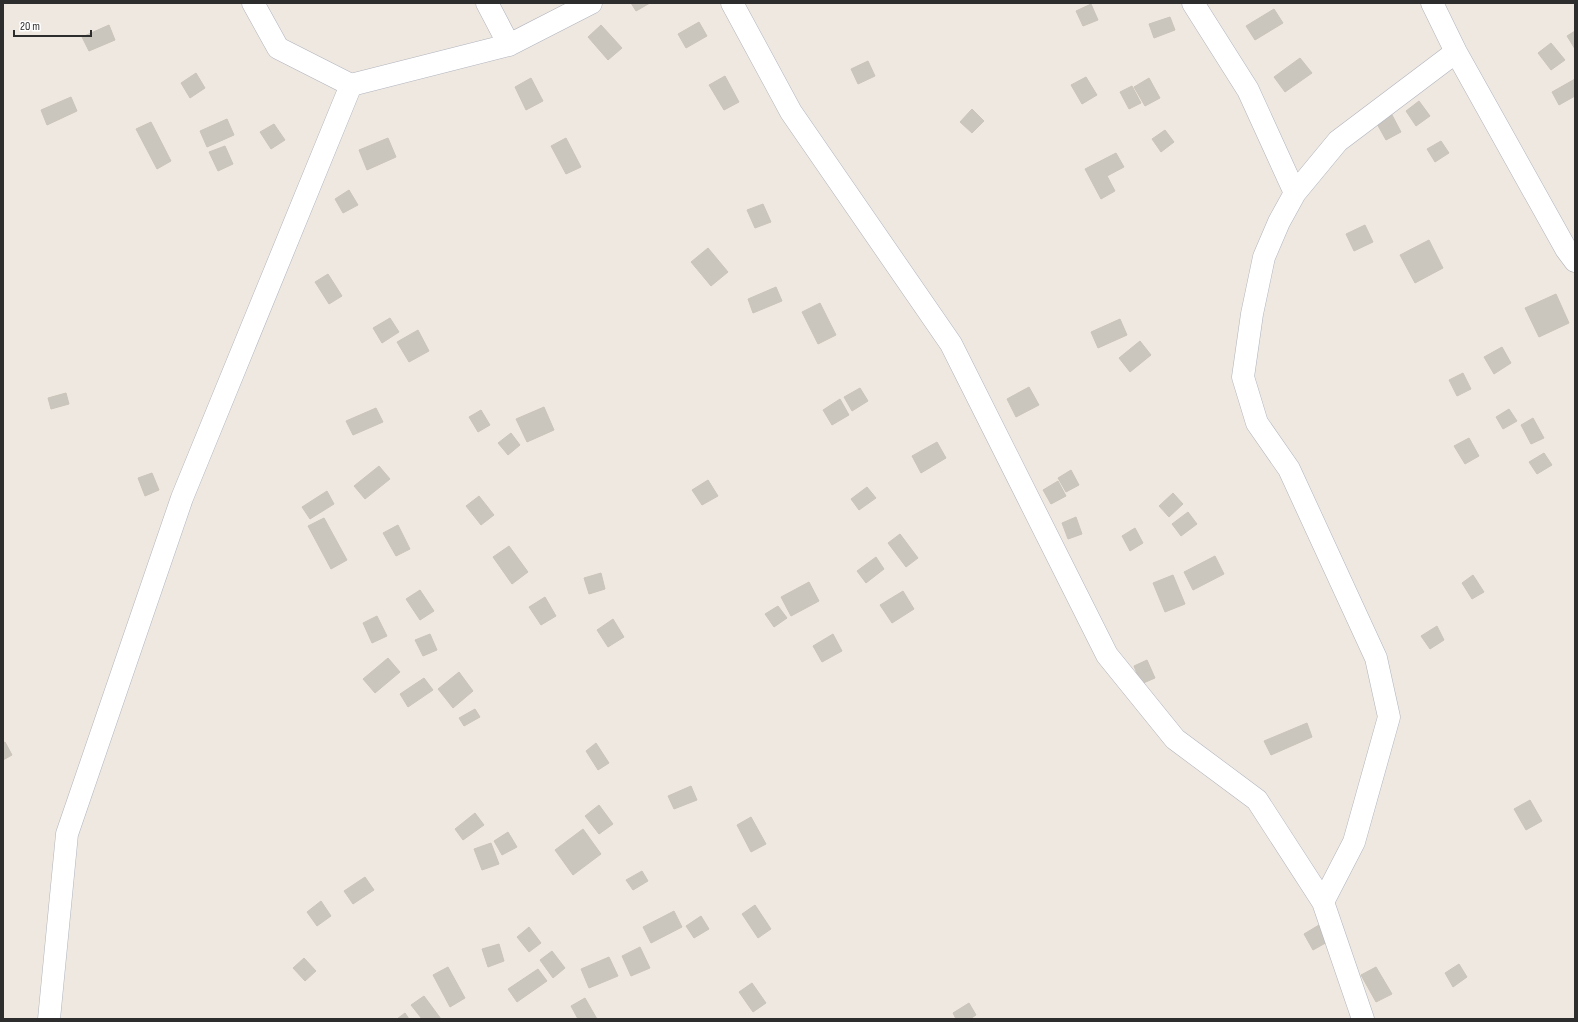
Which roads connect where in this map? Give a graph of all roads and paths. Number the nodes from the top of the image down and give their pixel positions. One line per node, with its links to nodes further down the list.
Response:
1 (253, 3): 9 (street)
2 (487, 3): 7 (street)
3 (591, 3): 7 (street)
4 (732, 3): 12 (street)
5 (1193, 3): 10 (street)
6 (1432, 3): 8 (street)
7 (509, 45): 9 (street)
8 (1456, 52): 10 (street); 11 (street)
9 (351, 85): 13 (street)
10 (1295, 193): 12 (street)
11 (1575, 261)
12 (1323, 902): 14 (street)
13 (49, 1019)
14 (1363, 1019)

